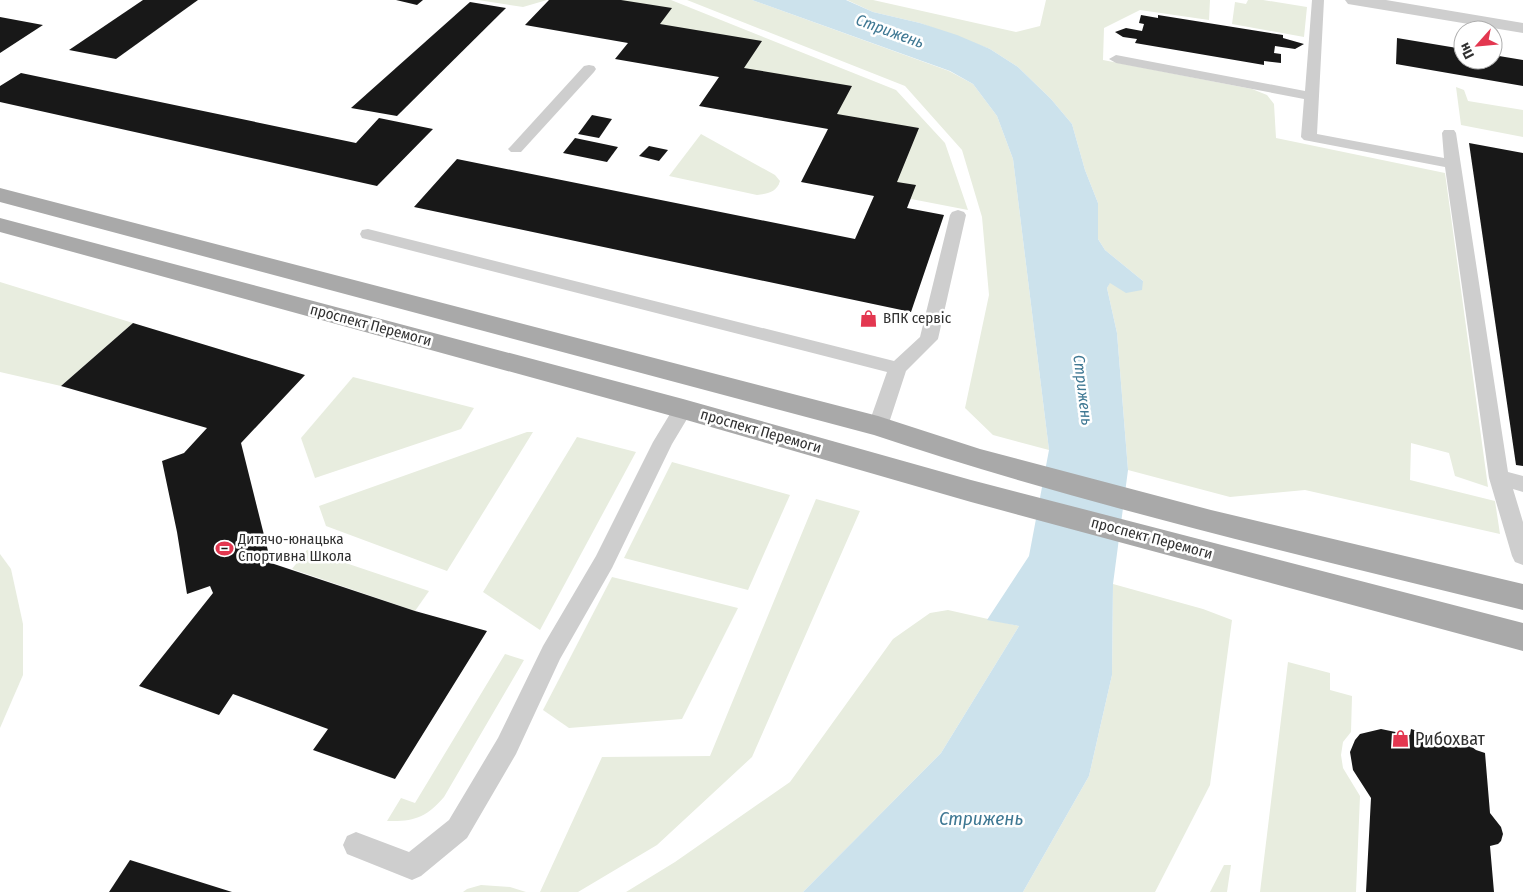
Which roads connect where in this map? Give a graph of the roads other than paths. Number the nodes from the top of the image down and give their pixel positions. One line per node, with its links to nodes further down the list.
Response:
1 (1318, 0): 6 (lane)
2 (1354, 0): 3 (street)
3 (1523, 28)
4 (1116, 59): 6 (lane)
5 (589, 69): 8 (lane)
6 (1311, 96): 9 (lane)
7 (1449, 133): 9 (lane)
8 (516, 149)
9 (1452, 164): 17 (lane)
10 (0, 195): 16 (main road)
11 (958, 215): 14 (lane)
12 (0, 225): 15 (main road, проспект Перемоги)
13 (368, 234): 14 (lane)
14 (898, 368): 16 (lane)
15 (683, 409): 21 (main road, проспект Перемоги); 22 (lane)
16 (878, 426): 20 (main road)
17 (1499, 478): 18 (lane); 19 (lane)
18 (1523, 484)
19 (1523, 556)
20 (1523, 597)
21 (1523, 637)
22 (356, 845)

